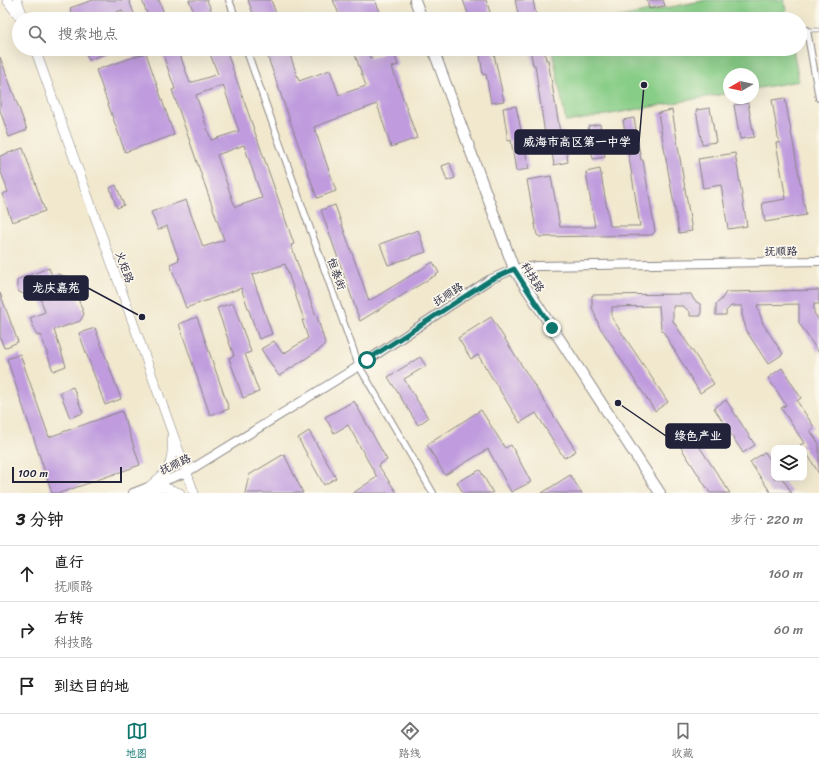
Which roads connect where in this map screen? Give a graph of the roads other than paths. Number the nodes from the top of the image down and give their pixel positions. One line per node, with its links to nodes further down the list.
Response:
1 (7, 0): 6 (main road)
2 (17, 0): 7 (main road)
3 (23, 0): 8 (main road)
4 (229, 0): 9 (street)
5 (415, 0): 10 (main road)
6 (18, 12)
7 (21, 12)
8 (24, 12)
9 (233, 12)
10 (419, 12)
11 (807, 30): 12 (lane); 16 (street)
12 (819, 30)
13 (38, 56): 20 (main road, 火炬路)
14 (248, 56): 19 (street, 恒泰街)
15 (436, 56): 18 (main road, 科技路)
16 (819, 98)
17 (819, 261): 18 (street, 抚顺路)
18 (514, 269): 19 (street, 抚顺路); 27 (main road, 科技路)
19 (359, 366): 21 (street, 抚顺路); 26 (street, 恒泰街)
20 (171, 426): 21 (main road, 火炬路); 22 (main road)
21 (187, 472): 22 (street, 抚顺路); 25 (main road, 火炬路)
22 (146, 488): 23 (street, 抚顺路); 24 (main road)
23 (133, 493)
24 (180, 493)
25 (194, 493)
26 (434, 493)
27 (660, 493)

